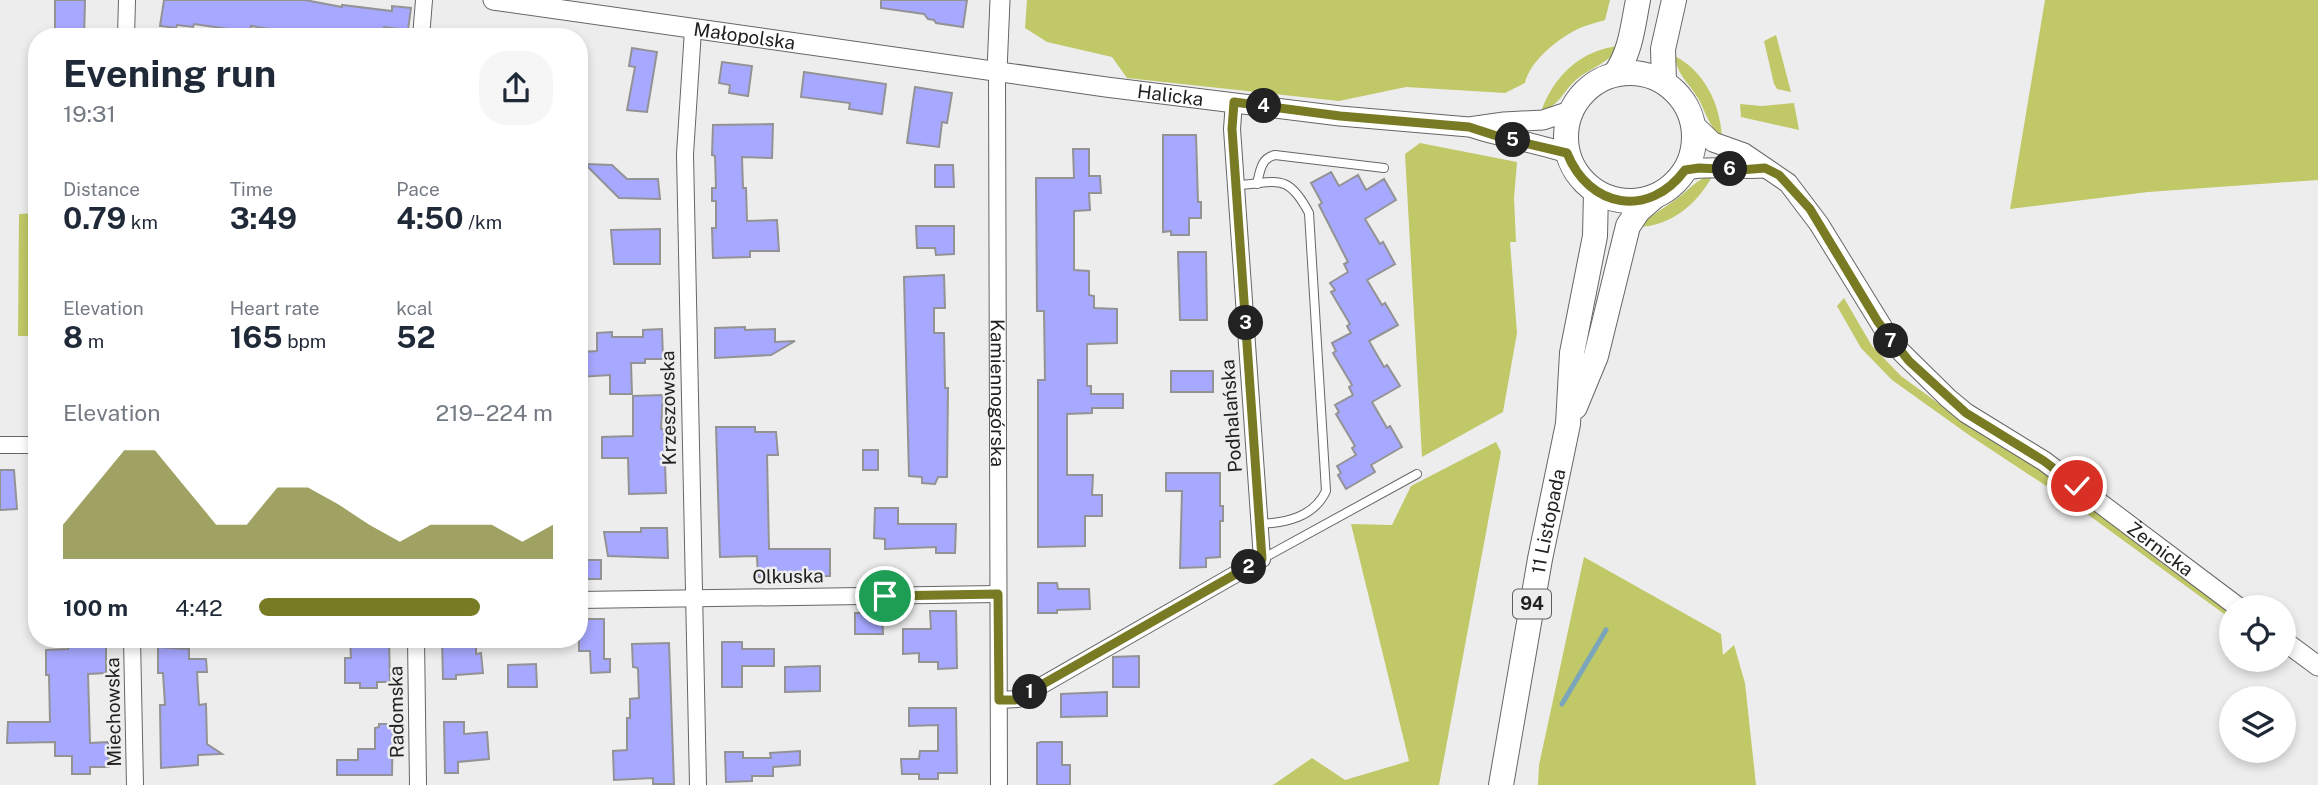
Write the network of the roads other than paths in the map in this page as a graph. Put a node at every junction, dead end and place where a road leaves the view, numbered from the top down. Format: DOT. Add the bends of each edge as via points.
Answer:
graph roads {
  1 [pos="127,0"];
  2 [pos="424,0"];
  3 [pos="493,0"];
  4 [pos="1000,0"];
  5 [pos="1638,0"];
  6 [pos="1674,0"];
  7 [pos="126,28"];
  8 [pos="422,28"];
  9 [pos="693,30"];
  10 [pos="997,71"];
  11 [pos="1615,74"];
  12 [pos="1664,82"];
  13 [pos="1234,102"];
  14 [pos="1570,111"];
  15 [pos="1693,123"];
  16 [pos="1469,127"];
  17 [pos="1567,153"];
  18 [pos="1384,168"];
  19 [pos="1765,168"];
  20 [pos="1685,170"];
  21 [pos="1257,184"];
  22 [pos="1237,185"];
  23 [pos="1596,192"];
  24 [pos="1655,196"];
  25 [pos="1568,424"];
  26 [pos="0,445"];
  27 [pos="28,445"];
  28 [pos="1416,474"];
  29 [pos="1259,524"];
  30 [pos="1262,559"];
  31 [pos="998,594"];
  32 [pos="2222,595"];
  33 [pos="694,599"];
  34 [pos="588,600"];
  35 [pos="132,648"];
  36 [pos="416,648"];
  37 [pos="2296,650"];
  38 [pos="2318,666"];
  39 [pos="999,700"];
  40 [pos="135,785"];
  41 [pos="418,785"];
  42 [pos="698,785"];
  43 [pos="999,785"];
  44 [pos="1502,785"];
  1 -- 7 [label="street"];
  2 -- 8 [label="street"];
  3 -- 9 [label="street, Małopolska"];
  4 -- 10 [label="street, Kamiennogórska"];
  5 -- 11 [label="main road" via="1630,44"];
  6 -- 12 [label="main road" via="1663,49"];
  9 -- 10 [label="street, Małopolska"];
  9 -- 33 [label="street, Krzeszowska" via="685,154"];
  10 -- 13 [label="street, Halicka"];
  10 -- 31 [label="street, Kamiennogórska"];
  11 -- 12 [label="main road" via="1641,73"];
  11 -- 14 [label="main road" via="1588,87"];
  12 -- 15 [label="main road" via="1682,100"];
  13 -- 16 [label="street, Halicka"];
  13 -- 22 [label="street, Podhalańska"];
  14 -- 16 [label="street, Halicka" via="1543,120"];
  14 -- 17 [label="main road"];
  15 -- 19 [label="street" via="1713,142 1744,153"];
  15 -- 20 [label="main road" via="1694,142"];
  16 -- 17 [label="street, Halicka"];
  17 -- 23 [label="main road" via="1583,182"];
  18 -- 21 [label="lane" via="1275,155 1263,162"];
  19 -- 20 [label="street"];
  19 -- 32 [label="street, Żernicka" via="1796,192 1893,344 1931,383 1966,413 2044,461"];
  20 -- 24 [label="main road, 94"];
  21 -- 22 [label="lane"];
  21 -- 29 [label="lane" via="1273,181 1289,186 1310,213 1326,478 1326,491 1314,508 1286,523"];
  22 -- 29 [label="street, Podhalańska"];
  23 -- 24 [label="main road" via="1619,201"];
  23 -- 25 [label="main road, 11 Listopada / 94" via="1595,236 1572,354"];
  24 -- 25 [label="main road, 11 Listopada / 94" via="1628,226 1595,356"];
  25 -- 44 [label="main road, 11 Listopada / 94"];
  26 -- 27 [label="street"];
  28 -- 30 [label="lane"];
  29 -- 30 [label="street, Podhalańska"];
  30 -- 39 [label="street" via="1018,699"];
  31 -- 33 [label="street, Olkuska"];
  31 -- 39 [label="street, Kamiennogórska"];
  33 -- 34 [label="street, Olkuska"];
  33 -- 42 [label="street, Krzeszowska"];
  35 -- 40 [label="street, Miechowska"];
  36 -- 41 [label="street, Radomska"];
  37 -- 38 [label="street"];
  39 -- 43 [label="street, Kamiennogórska"];
}
